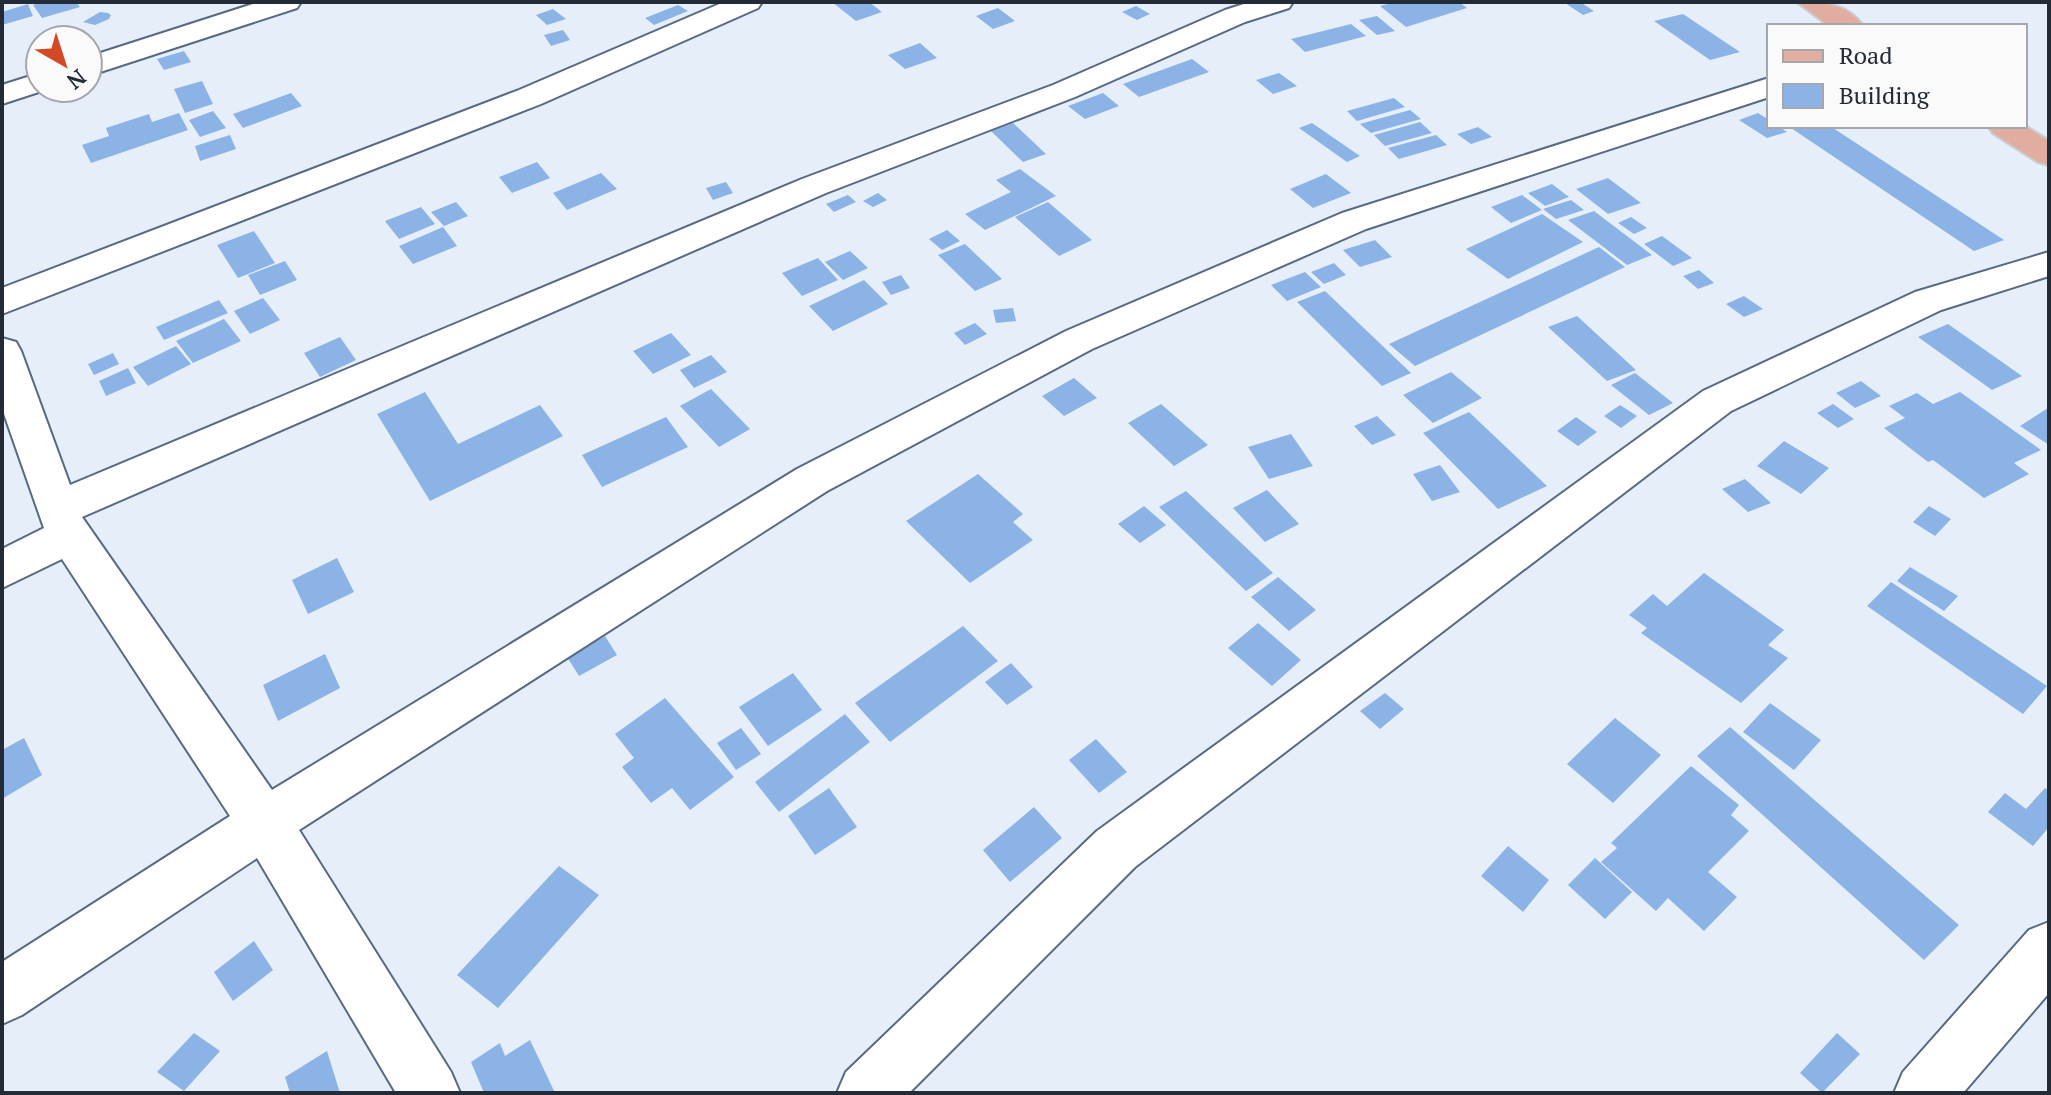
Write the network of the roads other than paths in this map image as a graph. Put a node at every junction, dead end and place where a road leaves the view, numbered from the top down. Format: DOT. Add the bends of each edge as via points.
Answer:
graph roads {
  1 [pos="287,2"];
  2 [pos="748,2"];
  3 [pos="1279,2"];
  4 [pos="1811,2"];
  5 [pos="1846,24"];
  6 [pos="104,62"];
  7 [pos="24,87"];
  8 [pos="1767,88"];
  9 [pos="2,95"];
  10 [pos="2007,128"];
  11 [pos="2049,155"];
  12 [pos="2049,264"];
  13 [pos="2,302"];
  14 [pos="2,351"];
  15 [pos="63,522"];
  16 [pos="2,570"];
  17 [pos="265,823"];
  18 [pos="2049,950"];
  19 [pos="2,995"];
  20 [pos="430,1093"];
  21 [pos="867,1093"];
  22 [pos="1924,1093"];
  1 -- 6 [label="street"];
  2 -- 13 [label="street" via="530,97"];
  3 -- 15 [label="street" via="814,186"];
  4 -- 5 [label="main road"];
  7 -- 9 [label="street"];
  8 -- 17 [label="street" via="1354,221 1079,340 812,480"];
  10 -- 11 [label="main road"];
  12 -- 21 [label="street" via="1928,301 1717,401 1116,849"];
  14 -- 15 [label="street"];
  15 -- 16 [label="street"];
  15 -- 17 [label="street"];
  17 -- 19 [label="street"];
  17 -- 20 [label="street"];
  18 -- 22 [label="street"];
}
